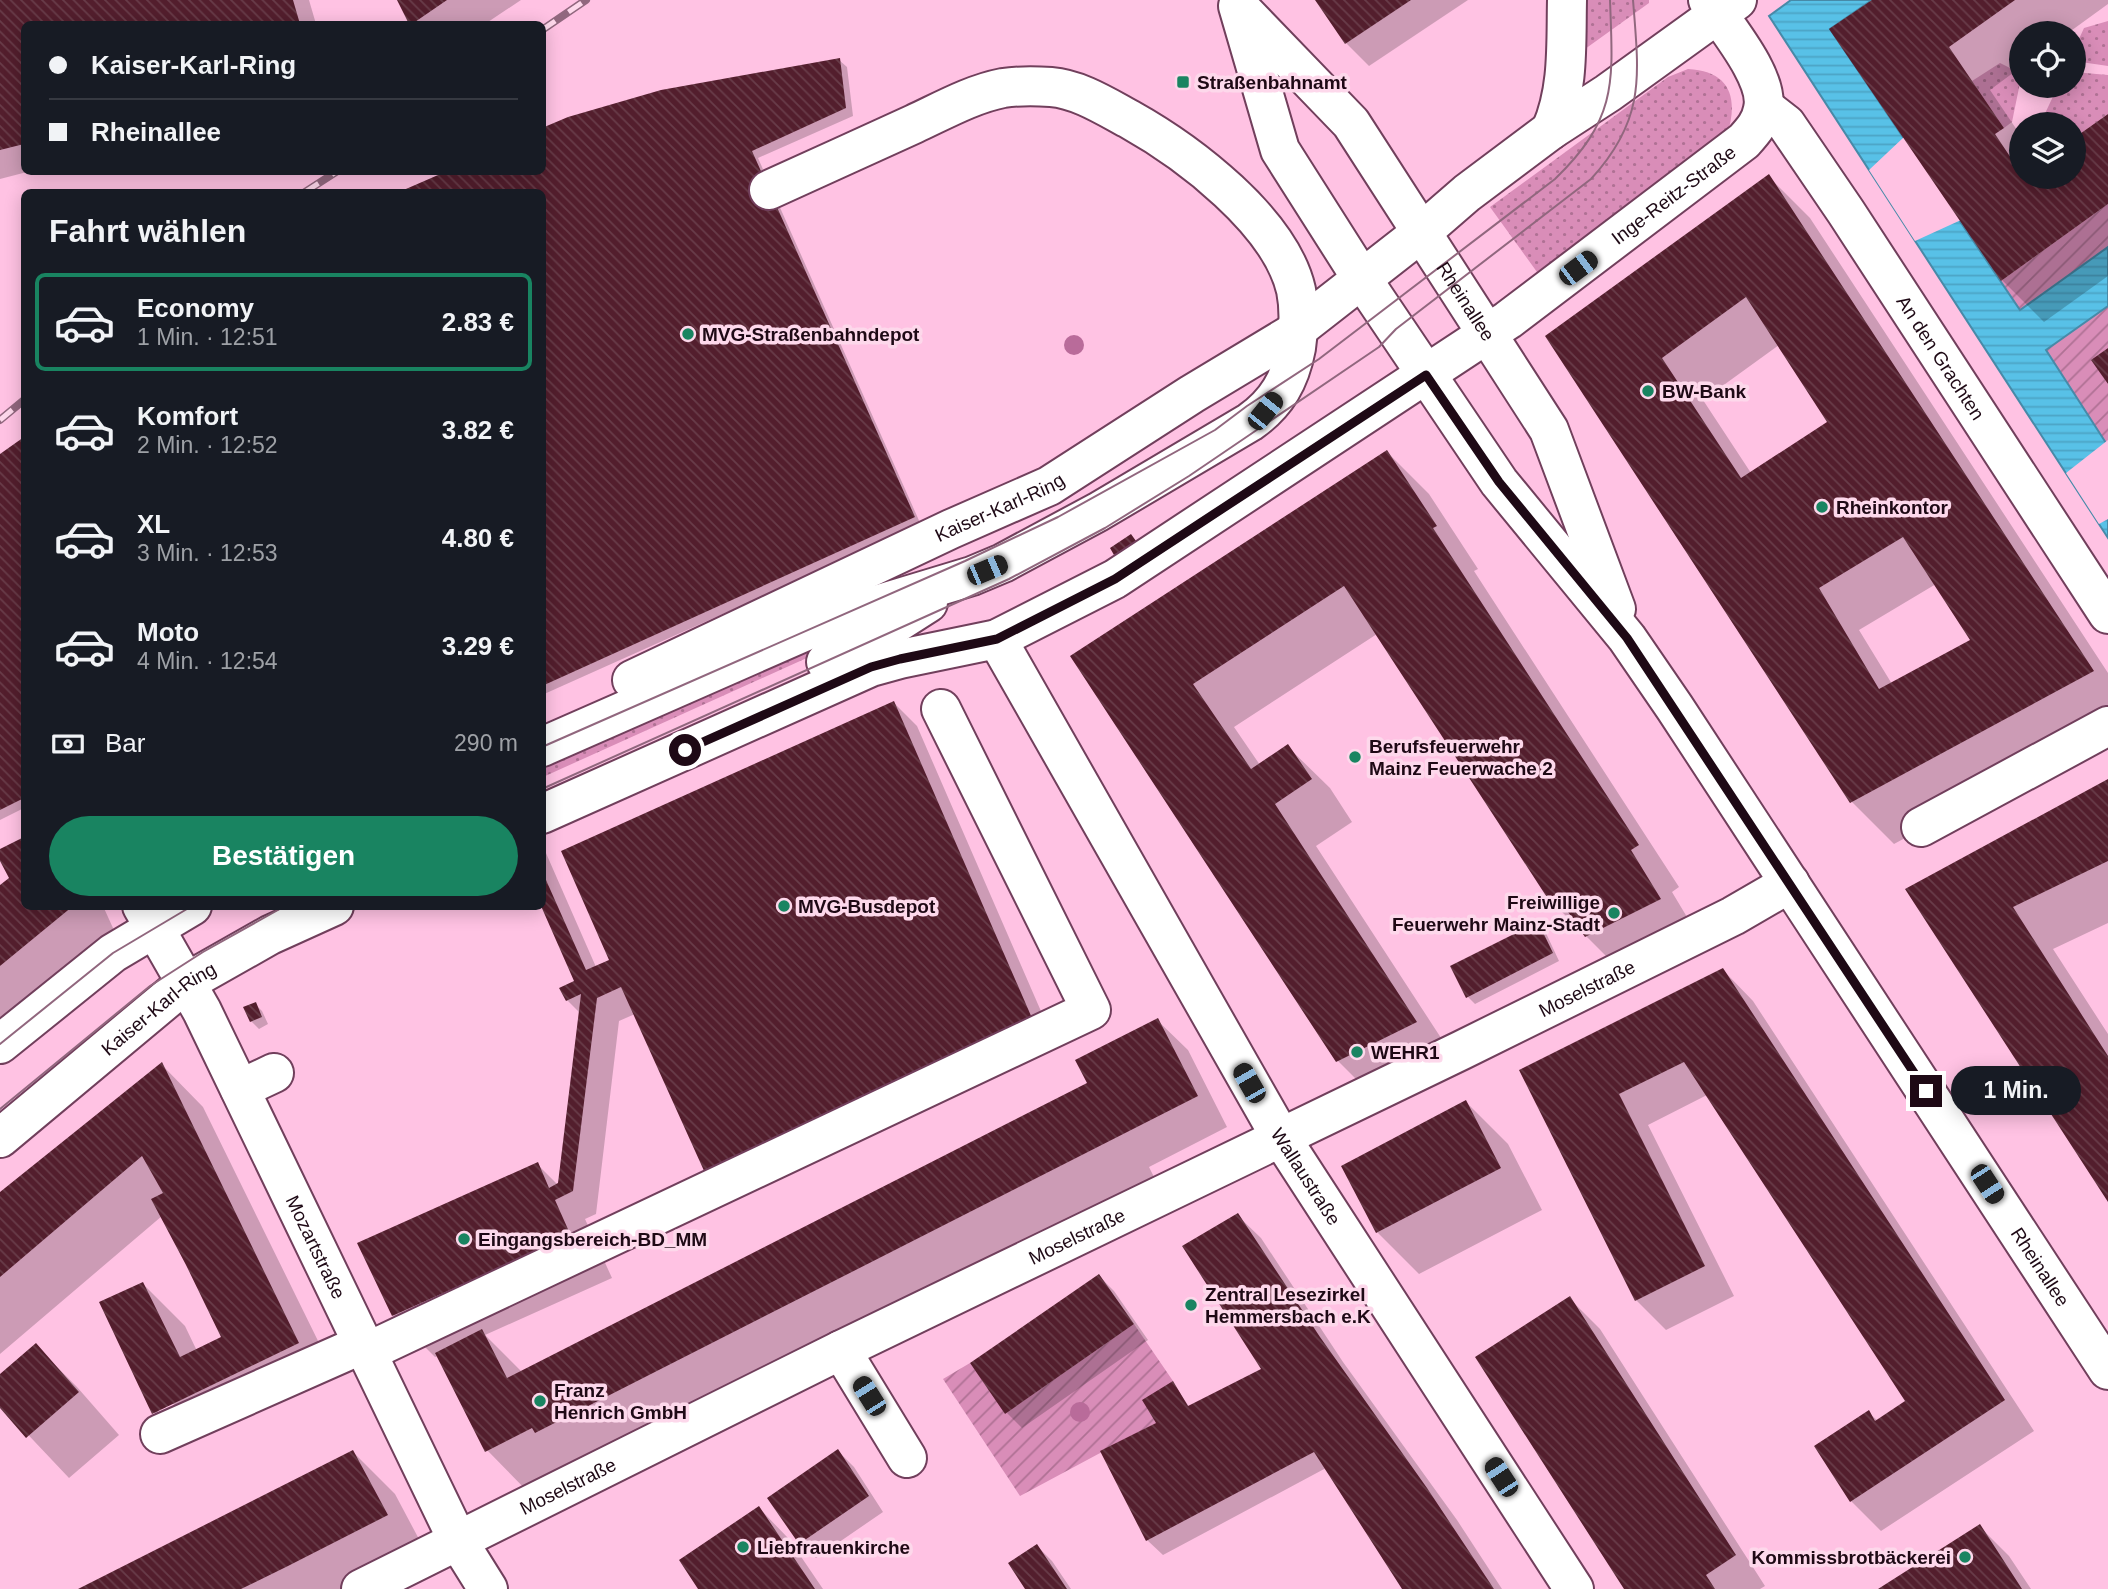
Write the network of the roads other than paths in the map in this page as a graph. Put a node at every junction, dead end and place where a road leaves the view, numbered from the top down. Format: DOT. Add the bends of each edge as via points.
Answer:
graph roads {
  1 [pos="1567,0"];
  2 [pos="1236,3"];
  3 [pos="1721,5"];
  4 [pos="1764,107"];
  5 [pos="1551,130"];
  6 [pos="769,190"];
  7 [pos="1422,232"];
  8 [pos="1362,279"];
  9 [pos="1300,327"];
  10 [pos="1486,334"];
  11 [pos="1426,375"];
  12 [pos="972,576"];
  13 [pos="2108,614"];
  14 [pos="1627,638"];
  15 [pos="997,639"];
  16 [pos="941,709"];
  17 [pos="546,720"];
  18 [pos="2108,726"];
  19 [pos="546,745"];
  20 [pos="546,787"];
  21 [pos="546,812"];
  22 [pos="1921,827"];
  23 [pos="1790,883"];
  24 [pos="279,910"];
  25 [pos="325,910"];
  26 [pos="145,912"];
  27 [pos="182,975"];
  28 [pos="0,1019"];
  29 [pos="0,1044"];
  30 [pos="274,1073"];
  31 [pos="240,1089"];
  32 [pos="0,1110"];
  33 [pos="1280,1136"];
  34 [pos="0,1138"];
  35 [pos="365,1348"];
  36 [pos="841,1350"];
  37 [pos="2108,1370"];
  38 [pos="160,1434"];
  39 [pos="908,1458"];
  40 [pos="458,1541"];
  41 [pos="362,1589"];
  42 [pos="488,1589"];
  43 [pos="1574,1589"];
  1 -- 5 [label="street" via="1563,91"];
  2 -- 7 [label="street, Rheinallee" via="1351,123"];
  2 -- 8 [label="street, Rheinallee" via="1280,150"];
  3 -- 4 [label="street" via="1759,75"];
  3 -- 5 [label="street" via="1608,93"];
  4 -- 10 [label="street, Inge-Reitz-Straße" via="1756,128 1744,141"];
  4 -- 13 [label="street, An den Grachten" via="1786,124 1846,212"];
  5 -- 7 [label="street"];
  6 -- 9 [label="street" via="964,101 1004,88 1053,87 1091,99 1146,130 1228,191 1262,225 1282,256 1296,288"];
  7 -- 8 [label="street, Kaiser-Karl-Ring"];
  7 -- 10 [label="street, Rheinallee"];
  8 -- 9 [label="street, Kaiser-Karl-Ring"];
  8 -- 11 [label="street, Rheinallee"];
  9 -- 12 [label="street" via="1287,380 1265,411 1098,512"];
  9 -- 17 [label="street, Kaiser-Karl-Ring" via="1049,486"];
  10 -- 11 [label="street"];
  10 -- 14 [label="street, Rheinallee" via="1549,430"];
  11 -- 14 [label="street, Rheinallee" via="1499,482"];
  11 -- 15 [label="street" via="1115,579"];
  12 -- 19 [label="street" via="840,616"];
  12 -- 20 [label="street" via="856,649"];
  14 -- 23 [label="street, Rheinallee"];
  15 -- 21 [label="street" via="871,667"];
  15 -- 33 [label="street, Wallaustraße"];
  16 -- 35 [label="street" via="1091,1010"];
  18 -- 22 [label="street"];
  23 -- 33 [label="street, Moselstraße" via="1428,1067"];
  23 -- 37 [label="street, Rheinallee"];
  24 -- 27 [label="street, Kaiser-Karl-Ring"];
  25 -- 27 [label="street, Kaiser-Karl-Ring"];
  26 -- 27 [label="street, Mozartstraße"];
  26 -- 28 [label="street"];
  26 -- 29 [label="street" via="113,953"];
  27 -- 31 [label="street, Mozartstraße"];
  27 -- 32 [label="street, Kaiser-Karl-Ring" via="150,986"];
  27 -- 34 [label="street, Kaiser-Karl-Ring"];
  30 -- 31 [label="street"];
  31 -- 35 [label="street, Mozartstraße"];
  33 -- 36 [label="street, Moselstraße"];
  33 -- 43 [label="street, Wallaustraße"];
  35 -- 38 [label="street"];
  35 -- 40 [label="street, Mozartstraße"];
  36 -- 39 [label="street"];
  36 -- 40 [label="street, Moselstraße"];
  40 -- 41 [label="street, Moselstraße"];
  40 -- 42 [label="street, Mozartstraße"];
}
